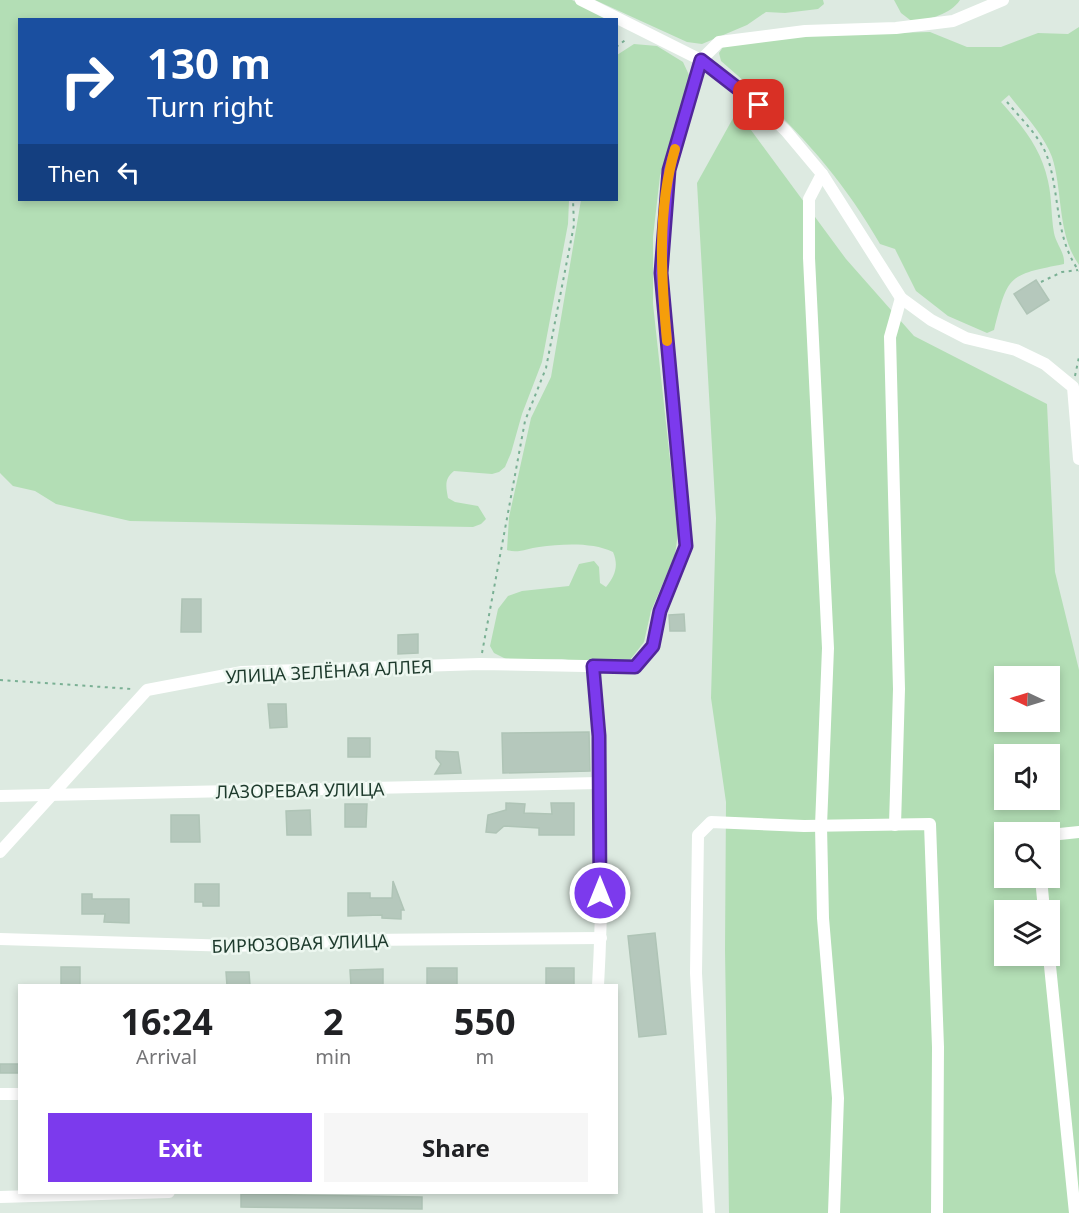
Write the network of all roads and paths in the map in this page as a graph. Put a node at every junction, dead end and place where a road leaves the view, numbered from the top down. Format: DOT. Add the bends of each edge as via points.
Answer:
graph roads {
  1 [pos="581,0"];
  2 [pos="1003,0"];
  3 [pos="617,18"];
  4 [pos="618,18"];
  5 [pos="639,29"];
  6 [pos="618,45"];
  7 [pos="701,60"];
  8 [pos="1007,102"];
  9 [pos="822,174"];
  10 [pos="573,201"];
  11 [pos="1078,271"];
  12 [pos="1041,282"];
  13 [pos="901,298"];
  14 [pos="1079,357"];
  15 [pos="1073,387"];
  16 [pos="1079,459"];
  17 [pos="480,664"];
  18 [pos="593,666"];
  19 [pos="0,680"];
  20 [pos="147,690"];
  21 [pos="599,783"];
  22 [pos="0,796"];
  23 [pos="49,796"];
  24 [pos="895,825"];
  25 [pos="821,826"];
  26 [pos="1079,832"];
  27 [pos="1060,834"];
  28 [pos="0,852"];
  29 [pos="601,938"];
  30 [pos="0,939"];
  31 [pos="1049,966"];
  32 [pos="598,984"];
  33 [pos="0,1094"];
  34 [pos="18,1094"];
  35 [pos="101,1194"];
  36 [pos="0,1197"];
  37 [pos="709,1213"];
  38 [pos="834,1213"];
  39 [pos="937,1213"];
  40 [pos="1075,1213"];
  1 -- 3 [label="street"];
  2 -- 7 [label="street" via="953,21 896,28 805,31 719,42"];
  4 -- 5 [label="street"];
  5 -- 6 [label="path"];
  5 -- 7 [label="street"];
  7 -- 9 [label="street" via="746,93 786,131"];
  7 -- 18 [label="street, УЛИЦА ЗЕЛЁНАЯ АЛЛЕЯ" via="669,170 661,273 686,546 660,611 653,646 635,667"];
  8 -- 11 [label="path" via="1048,158 1062,233"];
  9 -- 13 [label="street"];
  9 -- 25 [label="street" via="809,199 828,648"];
  10 -- 17 [label="path" via="574,225 546,368 525,421"];
  11 -- 12 [label="path" via="1062,272"];
  13 -- 15 [label="street" via="966,338 1016,350 1045,364"];
  13 -- 24 [label="street" via="890,337 899,689"];
  14 -- 15 [label="path"];
  15 -- 16 [label="street"];
  17 -- 18 [label="street, УЛИЦА ЗЕЛЁНАЯ АЛЛЕЯ"];
  17 -- 20 [label="street, УЛИЦА ЗЕЛЁНАЯ АЛЛЕЯ" via="242,672"];
  18 -- 21 [label="street"];
  19 -- 20 [label="path"];
  20 -- 23 [label="street"];
  21 -- 23 [label="street, ЛАЗОРЕВАЯ УЛИЦА"];
  21 -- 29 [label="street"];
  22 -- 23 [label="street, ЛАЗОРЕВАЯ УЛИЦА"];
  23 -- 28 [label="street"];
  24 -- 25 [label="street"];
  24 -- 39 [label="street" via="930,824 938,1047"];
  25 -- 37 [label="street" via="711,822 698,835 696,973"];
  25 -- 38 [label="street" via="823,918 838,1098"];
  26 -- 27 [label="street"];
  29 -- 30 [label="street, БИРЮЗОВАЯ УЛИЦА" via="359,940 234,946"];
  29 -- 32 [label="street"];
  31 -- 40 [label="street"];
  33 -- 34 [label="street"];
  35 -- 36 [label="street"];
}
